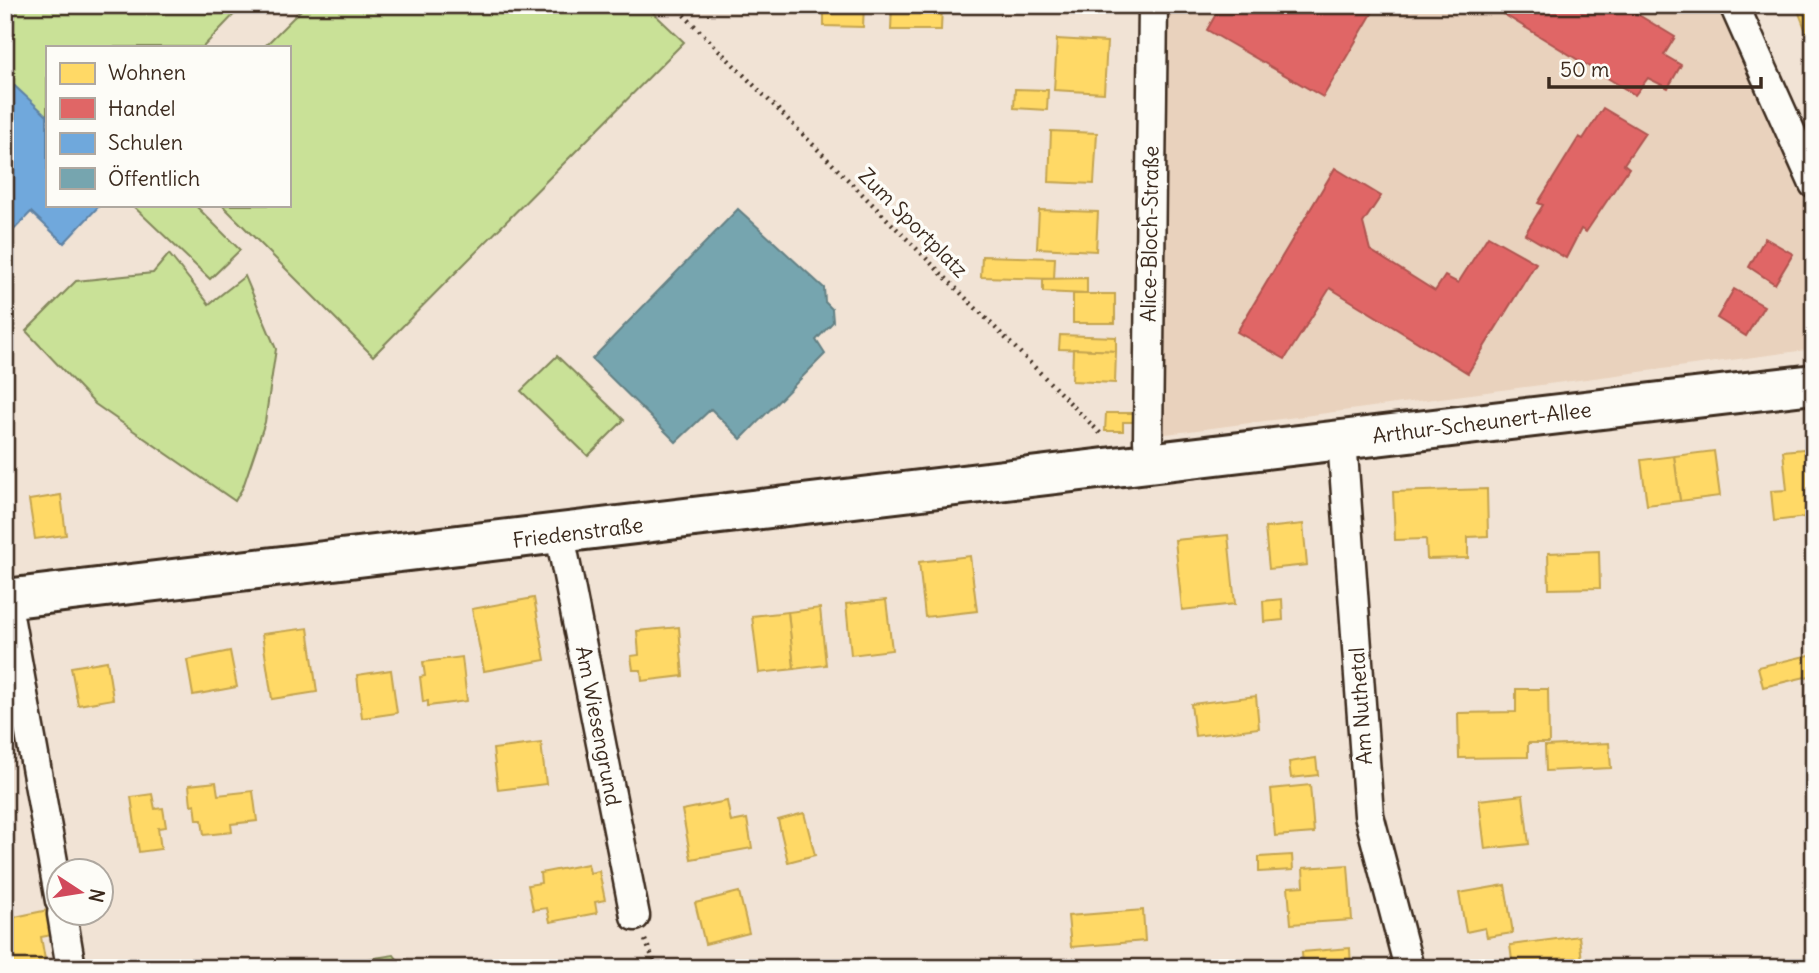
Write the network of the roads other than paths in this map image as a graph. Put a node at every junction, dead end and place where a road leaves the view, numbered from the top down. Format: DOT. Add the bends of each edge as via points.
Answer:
graph roads {
  1 [pos="1153,5"];
  2 [pos="1734,5"];
  3 [pos="1814,184"];
  4 [pos="1814,384"];
  5 [pos="1342,439"];
  6 [pos="1138,464"];
  7 [pos="560,535"];
  8 [pos="6,599"];
  9 [pos="52,858"];
  10 [pos="635,916"];
  11 [pos="64,928"];
  12 [pos="71,968"];
  13 [pos="1409,968"];
  1 -- 6 [label="street, Alice-Bloch-Straße" via="1148,441"];
  2 -- 3 [label="street"];
  4 -- 5 [label="main road, Arthur-Scheunert-Allee"];
  5 -- 6 [label="main road, Arthur-Scheunert-Allee"];
  5 -- 13 [label="street, Am Nuthetal" via="1369,815"];
  6 -- 7 [label="main road, Friedenstraße"];
  7 -- 8 [label="main road, Friedenstraße"];
  7 -- 10 [label="street, Am Wiesengrund"];
  8 -- 9 [label="street"];
  11 -- 12 [label="street"];
}
